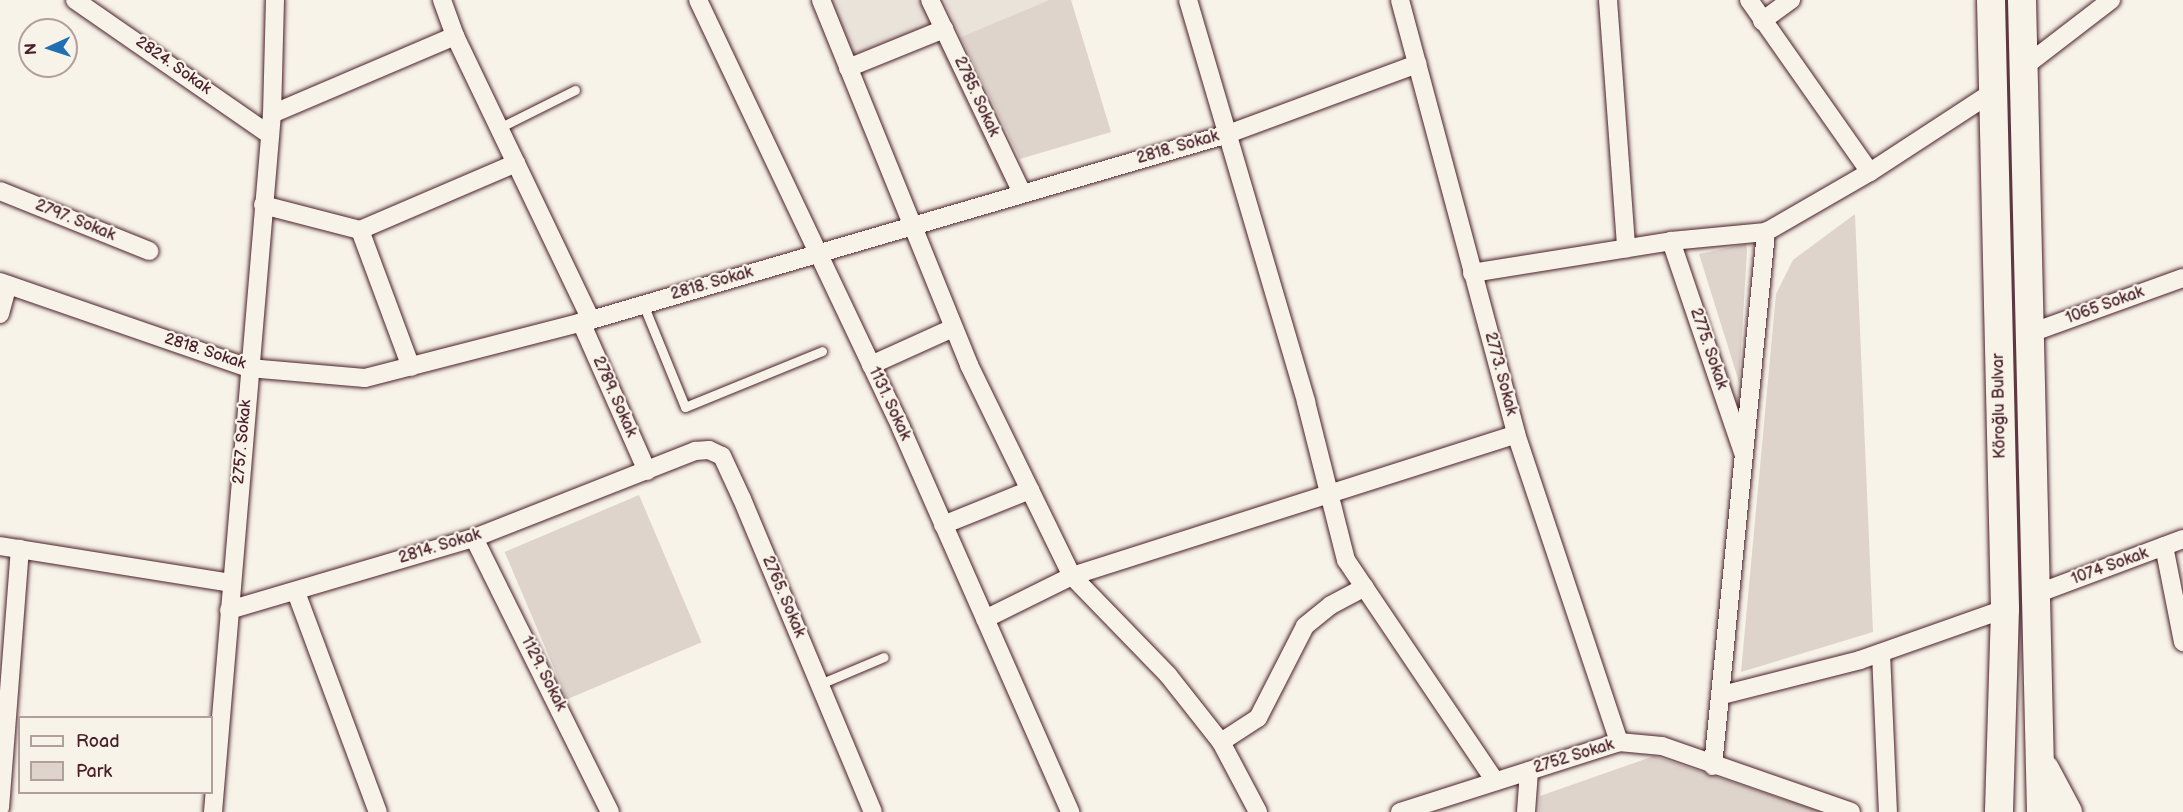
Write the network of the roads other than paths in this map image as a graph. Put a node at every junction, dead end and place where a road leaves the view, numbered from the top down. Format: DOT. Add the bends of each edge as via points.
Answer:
graph roads {
  1 [pos="75,0"];
  2 [pos="275,0"];
  3 [pos="442,0"];
  4 [pos="698,0"];
  5 [pos="821,0"];
  6 [pos="930,0"];
  7 [pos="1188,0"];
  8 [pos="1400,0"];
  9 [pos="1608,0"];
  10 [pos="1749,0"];
  11 [pos="1791,0"];
  12 [pos="1991,0"];
  13 [pos="2022,0"];
  14 [pos="2111,0"];
  15 [pos="1762,21"];
  16 [pos="944,29"];
  17 [pos="455,36"];
  18 [pos="1417,64"];
  19 [pos="2024,67"];
  20 [pos="848,68"];
  21 [pos="575,90"];
  22 [pos="1991,93"];
  23 [pos="272,114"];
  24 [pos="499,128"];
  25 [pos="1228,134"];
  26 [pos="270,135"];
  27 [pos="516,163"];
  28 [pos="1870,172"];
  29 [pos="0,191"];
  30 [pos="1022,193"];
  31 [pos="263,206"];
  32 [pos="912,225"];
  33 [pos="360,230"];
  34 [pos="1766,232"];
  35 [pos="1671,241"];
  36 [pos="1626,248"];
  37 [pos="149,251"];
  38 [pos="817,254"];
  39 [pos="1473,273"];
  40 [pos="2183,278"];
  41 [pos="4,284"];
  42 [pos="643,304"];
  43 [pos="0,314"];
  44 [pos="586,321"];
  45 [pos="954,328"];
  46 [pos="2028,334"];
  47 [pos="822,351"];
  48 [pos="871,365"];
  49 [pos="411,367"];
  50 [pos="249,368"];
  51 [pos="1516,434"];
  52 [pos="1745,458"];
  53 [pos="647,471"];
  54 [pos="1030,490"];
  55 [pos="1330,493"];
  56 [pos="943,525"];
  57 [pos="474,538"];
  58 [pos="2183,539"];
  59 [pos="0,546"];
  60 [pos="2164,546"];
  61 [pos="20,549"];
  62 [pos="1072,576"];
  63 [pos="231,583"];
  64 [pos="1365,587"];
  65 [pos="296,591"];
  66 [pos="2036,594"];
  67 [pos="2005,609"];
  68 [pos="229,610"];
  69 [pos="985,619"];
  70 [pos="2183,642"];
  71 [pos="1881,653"];
  72 [pos="884,657"];
  73 [pos="820,684"];
  74 [pos="1722,695"];
  75 [pos="8,740"];
  76 [pos="1221,742"];
  77 [pos="1619,742"];
  78 [pos="214,755"];
  79 [pos="2041,760"];
  80 [pos="1713,766"];
  81 [pos="1529,771"];
  82 [pos="1495,781"];
  83 [pos="0,808"];
  84 [pos="213,812"];
  85 [pos="378,812"];
  86 [pos="610,812"];
  87 [pos="873,812"];
  88 [pos="1070,812"];
  89 [pos="1258,812"];
  90 [pos="1400,812"];
  91 [pos="1526,812"];
  92 [pos="1851,812"];
  93 [pos="1888,812"];
  94 [pos="1999,812"];
  95 [pos="2041,812"];
  96 [pos="2068,812"];
  1 -- 26 [label="street, 2824. Sokak"];
  2 -- 23 [label="street, 2757. Sokak"];
  3 -- 17 [label="street, 2789. Sokak"];
  4 -- 38 [label="street, 1131. Sokak"];
  5 -- 20 [label="street"];
  6 -- 16 [label="street, 2785. Sokak"];
  7 -- 25 [label="street"];
  8 -- 18 [label="street, 2773. Sokak"];
  9 -- 36 [label="street"];
  10 -- 15 [label="street"];
  11 -- 15 [label="street"];
  12 -- 22 [label="main road, Köroğlu Bulvar"];
  13 -- 19 [label="main road, Köroğlu Bulvar"];
  14 -- 19 [label="street"];
  15 -- 28 [label="street"];
  16 -- 20 [label="street"];
  16 -- 30 [label="street, 2785. Sokak"];
  17 -- 23 [label="street"];
  17 -- 24 [label="street, 2789. Sokak"];
  18 -- 25 [label="street, 2818. Sokak"];
  18 -- 39 [label="street, 2773. Sokak"];
  19 -- 46 [label="main road, Köroğlu Bulvar"];
  20 -- 32 [label="street"];
  21 -- 24 [label="lane"];
  22 -- 28 [label="street"];
  22 -- 67 [label="main road, Köroğlu Bulvar"];
  23 -- 26 [label="street, 2757. Sokak"];
  24 -- 27 [label="street, 2789. Sokak"];
  25 -- 30 [label="street, 2818. Sokak"];
  25 -- 55 [label="street"];
  26 -- 31 [label="street, 2757. Sokak"];
  27 -- 33 [label="street"];
  27 -- 44 [label="street, 2789. Sokak"];
  28 -- 34 [label="street"];
  29 -- 37 [label="street, 2797. Sokak"];
  30 -- 32 [label="street, 2818. Sokak"];
  31 -- 33 [label="street"];
  31 -- 50 [label="street, 2757. Sokak"];
  32 -- 38 [label="street, 2818. Sokak"];
  32 -- 45 [label="street"];
  33 -- 49 [label="street"];
  34 -- 35 [label="street"];
  34 -- 52 [label="street"];
  35 -- 36 [label="street"];
  35 -- 52 [label="street, 2775. Sokak"];
  36 -- 39 [label="street"];
  38 -- 42 [label="street, 2818. Sokak"];
  38 -- 48 [label="street, 1131. Sokak"];
  39 -- 51 [label="street, 2773. Sokak"];
  40 -- 46 [label="street, 1065 Sokak"];
  41 -- 43 [label="street"];
  41 -- 50 [label="street, 2818. Sokak"];
  42 -- 44 [label="street, 2818. Sokak"];
  42 -- 47 [label="lane" via="685,408"];
  44 -- 49 [label="street, 2818. Sokak"];
  44 -- 53 [label="street, 2789. Sokak"];
  45 -- 48 [label="street"];
  45 -- 54 [label="street"];
  46 -- 66 [label="main road, Köroğlu Bulvar"];
  48 -- 56 [label="street, 1131. Sokak"];
  49 -- 50 [label="street, 2818. Sokak" via="365,378"];
  50 -- 63 [label="street, 2757. Sokak"];
  51 -- 55 [label="street"];
  51 -- 77 [label="street, 2773. Sokak"];
  52 -- 74 [label="street"];
  53 -- 57 [label="street, 2814. Sokak"];
  53 -- 73 [label="street, 2765. Sokak" via="694,451 708,450 722,456"];
  54 -- 56 [label="street"];
  54 -- 62 [label="street"];
  55 -- 62 [label="street"];
  55 -- 64 [label="street" via="1346,560"];
  56 -- 69 [label="street, 1131. Sokak"];
  57 -- 65 [label="street, 2814. Sokak"];
  57 -- 86 [label="street, 1129. Sokak"];
  58 -- 60 [label="street, 1074 Sokak"];
  59 -- 61 [label="street"];
  60 -- 66 [label="street, 1074 Sokak"];
  60 -- 70 [label="street"];
  61 -- 63 [label="street"];
  61 -- 75 [label="street"];
  62 -- 69 [label="street"];
  62 -- 76 [label="street" via="1168,675"];
  63 -- 68 [label="street, 2757. Sokak"];
  64 -- 76 [label="street" via="1331,605 1305,626 1258,718"];
  64 -- 82 [label="street"];
  65 -- 68 [label="street, 2814. Sokak"];
  65 -- 85 [label="street"];
  66 -- 79 [label="main road, Köroğlu Bulvar"];
  67 -- 71 [label="street"];
  67 -- 94 [label="main road, Köroğlu Bulvar"];
  68 -- 78 [label="street, 2757. Sokak"];
  69 -- 88 [label="street, 1131. Sokak"];
  71 -- 74 [label="street"];
  71 -- 93 [label="street"];
  72 -- 73 [label="lane"];
  73 -- 87 [label="street, 2765. Sokak"];
  74 -- 80 [label="street"];
  75 -- 83 [label="street"];
  76 -- 89 [label="street"];
  77 -- 80 [label="street, 2752 Sokak" via="1662,746"];
  77 -- 81 [label="street, 2752 Sokak"];
  78 -- 84 [label="street, 2757. Sokak"];
  79 -- 95 [label="main road, Köroğlu Bulvar"];
  79 -- 96 [label="main road"];
  80 -- 92 [label="street, 2752 Sokak"];
  81 -- 82 [label="street, 2752 Sokak"];
  81 -- 91 [label="street"];
  82 -- 90 [label="street, 2752 Sokak"];
}
